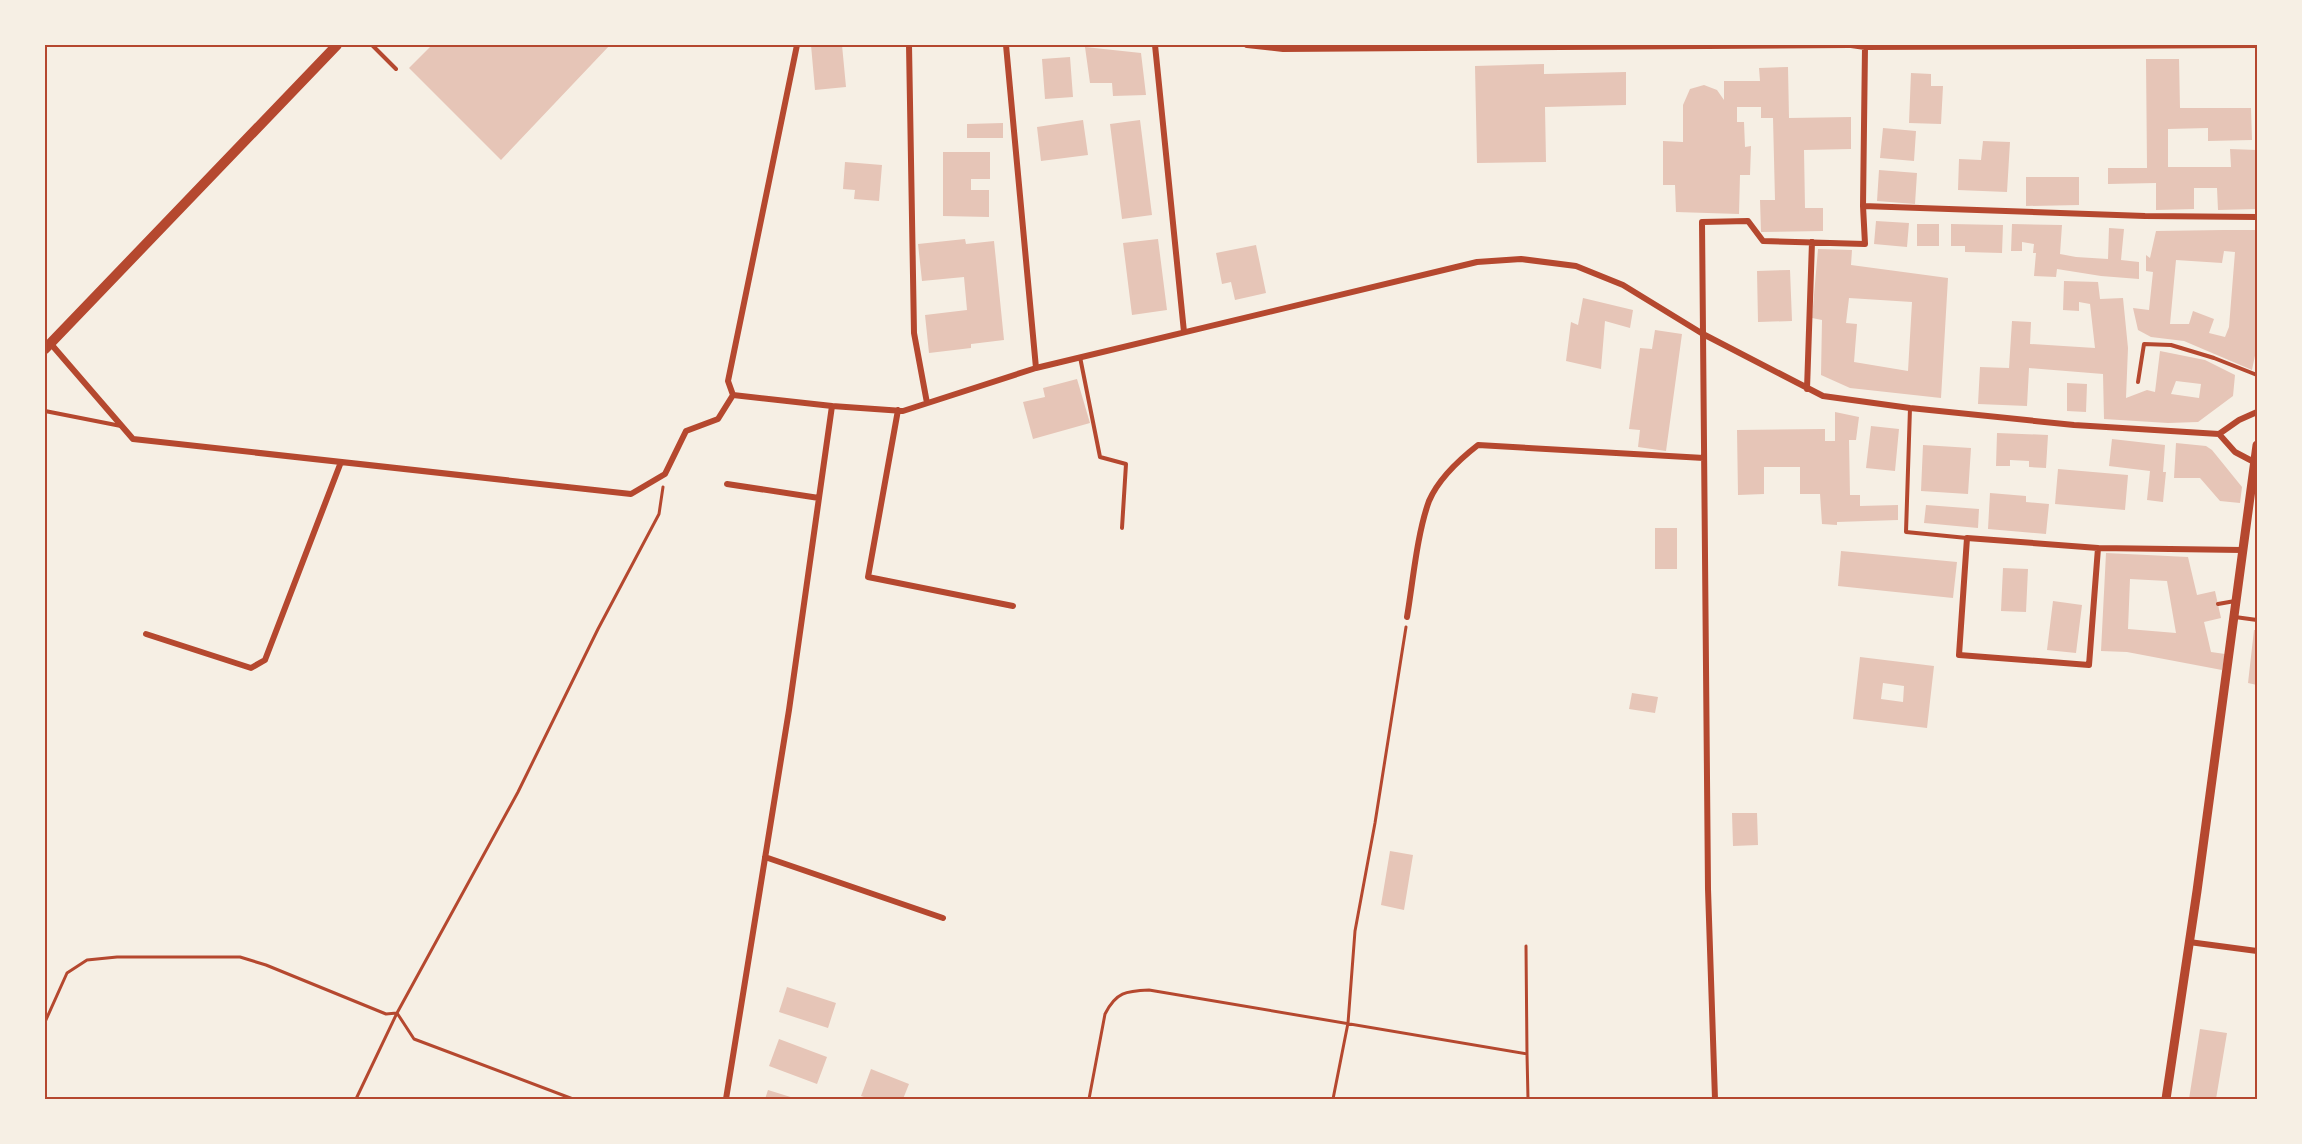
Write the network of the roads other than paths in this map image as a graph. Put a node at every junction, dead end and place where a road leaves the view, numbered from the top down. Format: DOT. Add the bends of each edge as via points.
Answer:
graph roads {
  1 [pos="337,45"];
  2 [pos="372,45"];
  3 [pos="797,45"];
  4 [pos="909,45"];
  5 [pos="1006,45"];
  6 [pos="1155,45"];
  7 [pos="1247,45"];
  8 [pos="1850,45"];
  9 [pos="2145,45"];
  10 [pos="2257,45"];
  11 [pos="1468,46"];
  12 [pos="1865,47"];
  13 [pos="396,69"];
  14 [pos="1863,206"];
  15 [pos="2257,217"];
  16 [pos="1812,242"];
  17 [pos="1184,332"];
  18 [pos="1702,334"];
  19 [pos="48,346"];
  20 [pos="1080,357"];
  21 [pos="1036,368"];
  22 [pos="2257,375"];
  23 [pos="2138,382"];
  24 [pos="1807,389"];
  25 [pos="733,395"];
  26 [pos="927,403"];
  27 [pos="832,406"];
  28 [pos="1910,408"];
  29 [pos="898,410"];
  30 [pos="45,411"];
  31 [pos="2257,412"];
  32 [pos="121,426"];
  33 [pos="2219,434"];
  34 [pos="2257,445"];
  35 [pos="1704,458"];
  36 [pos="341,462"];
  37 [pos="2254,462"];
  38 [pos="727,484"];
  39 [pos="2253,497"];
  40 [pos="819,498"];
  41 [pos="1122,528"];
  42 [pos="1966,538"];
  43 [pos="2098,548"];
  44 [pos="2242,550"];
  45 [pos="2236,601"];
  46 [pos="2218,604"];
  47 [pos="1013,606"];
  48 [pos="1407,617"];
  49 [pos="2234,617"];
  50 [pos="2257,620"];
  51 [pos="146,633"];
  52 [pos="765,857"];
  53 [pos="944,918"];
  54 [pos="2190,942"];
  55 [pos="2257,951"];
  56 [pos="726,1099"];
  57 [pos="1715,1099"];
  58 [pos="2166,1099"];
  1 -- 19 [label="main road"];
  2 -- 13 [label="lane"];
  3 -- 25 [label="street" via="728,381"];
  4 -- 26 [label="street" via="914,333"];
  5 -- 21 [label="street"];
  6 -- 17 [label="street"];
  7 -- 11 [label="street" via="1283,49"];
  8 -- 11 [label="street"];
  8 -- 12 [label="street"];
  9 -- 10 [label="street"];
  9 -- 12 [label="street"];
  12 -- 14 [label="street"];
  14 -- 15 [label="street"];
  14 -- 16 [label="street" via="1865,244"];
  16 -- 18 [label="street" via="1763,241 1748,221 1702,222"];
  16 -- 24 [label="street"];
  17 -- 18 [label="street" via="1477,262 1521,259 1576,266 1623,285"];
  17 -- 20 [label="street"];
  18 -- 24 [label="street"];
  18 -- 35 [label="street"];
  19 -- 32 [label="street"];
  20 -- 21 [label="street"];
  20 -- 41 [label="lane" via="1100,457 1126,464"];
  21 -- 26 [label="street"];
  22 -- 23 [label="lane" via="2171,345 2144,344"];
  24 -- 28 [label="street" via="1823,396"];
  25 -- 27 [label="street"];
  25 -- 36 [label="street" via="717,419 686,431 665,474 631,494"];
  26 -- 29 [label="street"];
  27 -- 29 [label="street"];
  27 -- 40 [label="street"];
  28 -- 33 [label="street" via="2074,425"];
  28 -- 42 [label="lane" via="1906,532"];
  29 -- 47 [label="street" via="868,577"];
  30 -- 32 [label="lane"];
  31 -- 33 [label="street"];
  32 -- 36 [label="street" via="133,439"];
  33 -- 37 [label="street" via="2235,452"];
  34 -- 37 [label="street"];
  35 -- 48 [label="street" via="1478,445 1458,461 1430,499"];
  35 -- 57 [label="street" via="1707,889"];
  36 -- 51 [label="street" via="265,660 251,668"];
  37 -- 39 [label="street"];
  38 -- 40 [label="street"];
  39 -- 44 [label="street"];
  40 -- 52 [label="street"];
  42 -- 43 [label="street"];
  42 -- 43 [label="street" via="1959,656 2089,665"];
  43 -- 44 [label="street"];
  44 -- 45 [label="street"];
  45 -- 46 [label="lane"];
  45 -- 49 [label="street"];
  49 -- 50 [label="lane"];
  49 -- 54 [label="street"];
  52 -- 53 [label="street"];
  52 -- 56 [label="street"];
  54 -- 55 [label="street"];
  54 -- 58 [label="street"];
}
